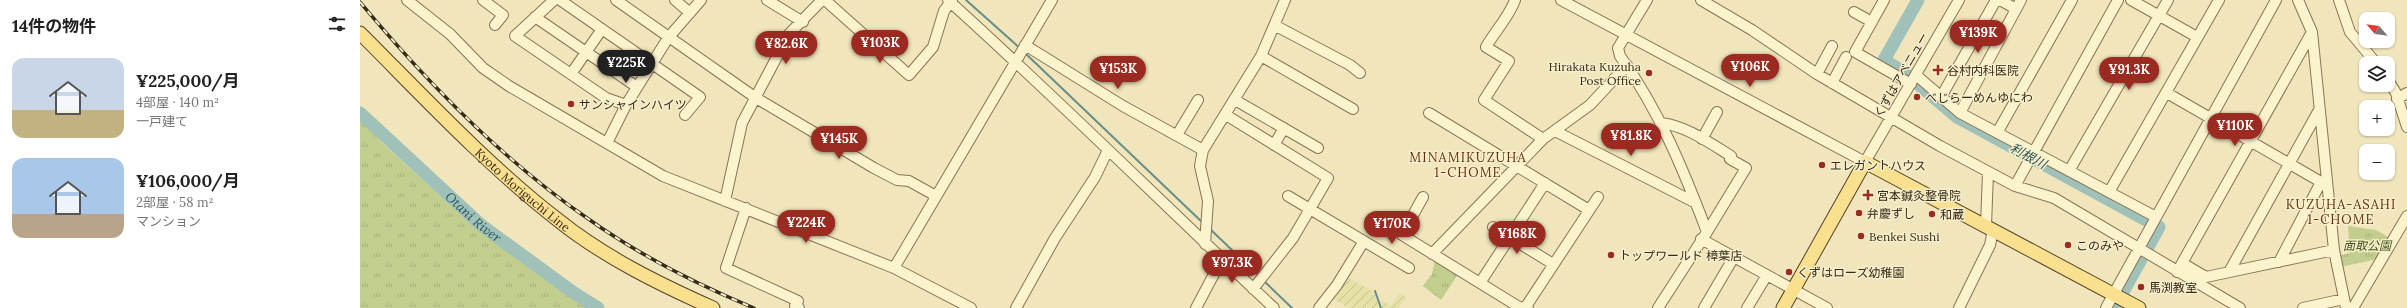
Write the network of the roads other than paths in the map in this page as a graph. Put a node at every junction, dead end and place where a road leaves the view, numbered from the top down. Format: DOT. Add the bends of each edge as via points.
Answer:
graph roads {
  1 [pos="407,0"];
  2 [pos="483,0"];
  3 [pos="554,0"];
  4 [pos="560,0"];
  5 [pos="616,0"];
  6 [pos="675,0"];
  7 [pos="701,0"];
  8 [pos="767,0"];
  9 [pos="823,0"];
  10 [pos="1052,0"];
  11 [pos="1285,0"];
  12 [pos="1516,0"];
  13 [pos="1561,0"];
  14 [pos="1647,0"];
  15 [pos="1884,0"];
  16 [pos="1959,0"];
  17 [pos="1996,0"];
  18 [pos="2000,0"];
  19 [pos="2072,0"];
  20 [pos="2118,0"];
  21 [pos="2131,0"];
  22 [pos="2168,0"];
  23 [pos="2219,0"];
  24 [pos="2298,0"];
  25 [pos="2339,0"];
  26 [pos="950,1"];
  27 [pos="1708,1"];
  28 [pos="2273,1"];
  29 [pos="2018,4"];
  30 [pos="1854,12"];
  31 [pos="690,14"];
  32 [pos="2159,16"];
  33 [pos="535,17"];
  34 [pos="803,22"];
  35 [pos="1872,22"];
  36 [pos="495,25"];
  37 [pos="1276,26"];
  38 [pos="602,29"];
  39 [pos="2312,32"];
  40 [pos="360,33"];
  41 [pos="1625,34"];
  42 [pos="2198,37"];
  43 [pos="668,38"];
  44 [pos="1025,45"];
  45 [pos="1832,46"];
  46 [pos="586,52"];
  47 [pos="1261,56"];
  48 [pos="2370,56"];
  49 [pos="1846,57"];
  50 [pos="1015,61"];
  51 [pos="652,64"];
  52 [pos="1627,66"];
  53 [pos="1360,73"];
  54 [pos="571,74"];
  55 [pos="1817,74"];
  56 [pos="1914,79"];
  57 [pos="1832,82"];
  58 [pos="637,87"];
  59 [pos="2394,92"];
  60 [pos="2167,93"];
  61 [pos="2407,93"];
  62 [pos="1941,97"];
  63 [pos="756,98"];
  64 [pos="2397,99"];
  65 [pos="1198,100"];
  66 [pos="1235,100"];
  67 [pos="626,105"];
  68 [pos="1353,109"];
  69 [pos="686,110"];
  70 [pos="2319,110"];
  71 [pos="1717,112"];
  72 [pos="1429,113"];
  73 [pos="1960,113"];
  74 [pos="1226,115"];
  75 [pos="1892,116"];
  76 [pos="2210,119"];
  77 [pos="1660,123"];
  78 [pos="2407,127"];
  79 [pos="1284,128"];
  80 [pos="1555,131"];
  81 [pos="1997,133"];
  82 [pos="1177,136"];
  83 [pos="1543,139"];
  84 [pos="1702,139"];
  85 [pos="2250,141"];
  86 [pos="606,143"];
  87 [pos="1274,145"];
  88 [pos="1318,148"];
  89 [pos="1108,150"];
  90 [pos="1203,150"];
  91 [pos="2034,152"];
  92 [pos="1865,162"];
  93 [pos="2289,163"];
  94 [pos="1517,165"];
  95 [pos="2070,171"];
  96 [pos="1988,172"];
  97 [pos="2324,182"];
  98 [pos="1545,183"];
  99 [pos="2015,186"];
  100 [pos="2109,192"];
  101 [pos="936,196"];
  102 [pos="1288,196"];
  103 [pos="1423,197"];
  104 [pos="1598,198"];
  105 [pos="725,200"];
  106 [pos="1696,203"];
  107 [pos="746,208"];
  108 [pos="1309,209"];
  109 [pos="1589,210"];
  110 [pos="2407,216"];
  111 [pos="2156,217"];
  112 [pos="1493,227"];
  113 [pos="1990,228"];
  114 [pos="1704,236"];
  115 [pos="1510,238"];
  116 [pos="1364,241"];
  117 [pos="1206,244"];
  118 [pos="2138,248"];
  119 [pos="2334,250"];
  120 [pos="1432,254"];
  121 [pos="1734,257"];
  122 [pos="1222,260"];
  123 [pos="2279,262"];
  124 [pos="1553,264"];
  125 [pos="894,268"];
  126 [pos="1409,268"];
  127 [pos="2179,268"];
  128 [pos="2229,272"];
  129 [pos="1767,275"];
  130 [pos="1480,283"];
  131 [pos="1253,289"];
  132 [pos="1793,290"];
  133 [pos="2118,296"];
  134 [pos="2345,304"];
  135 [pos="713,308"];
  136 [pos="799,308"];
  137 [pos="971,308"];
  138 [pos="1016,308"];
  139 [pos="1196,308"];
  140 [pos="1274,308"];
  141 [pos="1319,308"];
  142 [pos="1526,308"];
  143 [pos="1658,308"];
  144 [pos="1704,308"];
  145 [pos="1747,308"];
  146 [pos="1783,308"];
  147 [pos="1827,308"];
  148 [pos="1959,308"];
  149 [pos="2106,308"];
  150 [pos="2139,308"];
  151 [pos="2240,308"];
  152 [pos="2303,308"];
  153 [pos="2353,308"];
  1 -- 86 [label="street" via="450,34 483,68 528,98"];
  2 -- 36 [label="street" via="503,15"];
  3 -- 33 [label="street"];
  4 -- 38 [label="street"];
  5 -- 43 [label="street"];
  6 -- 31 [label="street"];
  7 -- 31 [label="street"];
  8 -- 34 [label="street"];
  9 -- 26 [label="street" via="909,75 933,47 944,11"];
  9 -- 34 [label="street"];
  10 -- 44 [label="street"];
  11 -- 37 [label="street"];
  12 -- 83 [label="street" via="1510,14 1498,26 1486,47 1509,61 1484,100"];
  13 -- 41 [label="street"];
  14 -- 41 [label="street"];
  15 -- 35 [label="street"];
  16 -- 56 [label="street, くずはアベニュー"];
  17 -- 62 [label="street"];
  18 -- 29 [label="street"];
  19 -- 81 [label="street"];
  20 -- 91 [label="street"];
  21 -- 32 [label="street"];
  22 -- 32 [label="street"];
  23 -- 42 [label="street"];
  24 -- 39 [label="street"];
  25 -- 48 [label="street" via="2350,32"];
  26 -- 50 [label="street"];
  27 -- 55 [label="street"];
  28 -- 76 [label="street"];
  29 -- 73 [label="street"];
  30 -- 35 [label="street"];
  31 -- 43 [label="street"];
  32 -- 42 [label="street"];
  32 -- 95 [label="street"];
  33 -- 46 [label="street"];
  33 -- 54 [label="street" via="515,36"];
  34 -- 63 [label="street" via="789,34"];
  35 -- 56 [label="street" via="1855,52"];
  37 -- 47 [label="street"];
  37 -- 53 [label="street" via="1350,65"];
  38 -- 46 [label="street"];
  38 -- 51 [label="street"];
  39 -- 70 [label="street"];
  39 -- 85 [label="street"];
  40 -- 135 [label="main road, Kyoto Moriguchi Line" via="455,130 558,221 604,252"];
  41 -- 52 [label="street" via="1618,48"];
  41 -- 92 [label="street"];
  42 -- 60 [label="street"];
  43 -- 51 [label="street"];
  43 -- 63 [label="street"];
  44 -- 50 [label="street"];
  44 -- 82 [label="street"];
  45 -- 55 [label="street"];
  46 -- 54 [label="street"];
  46 -- 58 [label="street"];
  47 -- 66 [label="street"];
  47 -- 68 [label="street"];
  49 -- 57 [label="street"];
  50 -- 89 [label="street"];
  50 -- 101 [label="street"];
  51 -- 58 [label="street"];
  51 -- 69 [label="street" via="700,97"];
  52 -- 77 [label="street"];
  52 -- 80 [label="street" via="1590,105"];
  54 -- 67 [label="street" via="606,98"];
  55 -- 57 [label="street"];
  56 -- 62 [label="street"];
  56 -- 75 [label="street, くずはアベニュー"];
  57 -- 75 [label="street"];
  58 -- 67 [label="street"];
  59 -- 64 [label="street"];
  60 -- 76 [label="street"];
  60 -- 100 [label="street"];
  61 -- 64 [label="street"];
  62 -- 73 [label="street"];
  63 -- 101 [label="street" via="874,168 898,180 909,181"];
  63 -- 105 [label="street" via="742,123"];
  64 -- 78 [label="street"];
  65 -- 82 [label="street"];
  66 -- 74 [label="street"];
  66 -- 79 [label="street"];
  67 -- 86 [label="street"];
  70 -- 93 [label="street"];
  70 -- 97 [label="street"];
  71 -- 84 [label="street"];
  72 -- 94 [label="street"];
  73 -- 81 [label="street"];
  74 -- 87 [label="street"];
  74 -- 90 [label="street"];
  75 -- 92 [label="street, くずはアベニュー"];
  75 -- 96 [label="street"];
  76 -- 85 [label="street"];
  76 -- 111 [label="street"];
  77 -- 84 [label="street" via="1671,124"];
  77 -- 106 [label="street"];
  79 -- 87 [label="street"];
  79 -- 88 [label="street"];
  80 -- 83 [label="street"];
  80 -- 106 [label="street"];
  81 -- 91 [label="street"];
  82 -- 90 [label="street"];
  83 -- 94 [label="street"];
  84 -- 114 [label="street" via="1746,168"];
  85 -- 93 [label="street"];
  85 -- 127 [label="street"];
  86 -- 105 [label="street" via="663,176"];
  87 -- 108 [label="street" via="1328,178"];
  89 -- 117 [label="street"];
  89 -- 138 [label="street" via="1095,177 1055,238"];
  90 -- 117 [label="street" via="1200,166 1208,201"];
  91 -- 95 [label="street"];
  91 -- 99 [label="street"];
  92 -- 113 [label="main road"];
  92 -- 132 [label="main road"];
  93 -- 97 [label="street"];
  93 -- 128 [label="street"];
  94 -- 98 [label="street"];
  94 -- 120 [label="street"];
  95 -- 100 [label="street"];
  96 -- 99 [label="street"];
  96 -- 113 [label="street"];
  97 -- 119 [label="street"];
  97 -- 123 [label="street"];
  98 -- 109 [label="street"];
  98 -- 115 [label="street"];
  99 -- 118 [label="street" via="2054,198"];
  100 -- 111 [label="street"];
  101 -- 125 [label="street"];
  102 -- 108 [label="street"];
  103 -- 120 [label="street" via="1402,235"];
  104 -- 109 [label="street"];
  105 -- 107 [label="street"];
  106 -- 114 [label="street"];
  107 -- 125 [label="street"];
  107 -- 136 [label="street" via="726,268 798,300 795,306"];
  108 -- 116 [label="street"];
  108 -- 131 [label="street" via="1293,238"];
  109 -- 124 [label="street"];
  110 -- 153 [label="street"];
  111 -- 118 [label="street"];
  112 -- 115 [label="street"];
  113 -- 133 [label="main road"];
  113 -- 148 [label="street" via="1990,245"];
  114 -- 121 [label="street"];
  114 -- 143 [label="street"];
  115 -- 124 [label="street"];
  115 -- 130 [label="street"];
  116 -- 126 [label="street"];
  116 -- 141 [label="street" via="1337,286"];
  117 -- 122 [label="street"];
  118 -- 127 [label="street"];
  118 -- 133 [label="street"];
  119 -- 123 [label="street"];
  119 -- 134 [label="street"];
  120 -- 130 [label="street"];
  121 -- 129 [label="street"];
  121 -- 144 [label="street"];
  122 -- 131 [label="street"];
  122 -- 139 [label="street"];
  123 -- 128 [label="street"];
  124 -- 142 [label="street"];
  125 -- 137 [label="street"];
  127 -- 128 [label="street" via="2206,277"];
  127 -- 151 [label="street"];
  129 -- 132 [label="street"];
  129 -- 145 [label="street"];
  130 -- 142 [label="street" via="1519,307"];
  131 -- 140 [label="street"];
  132 -- 146 [label="main road"];
  132 -- 147 [label="street"];
  133 -- 149 [label="street"];
  133 -- 150 [label="main road"];
  134 -- 152 [label="street"];
}
